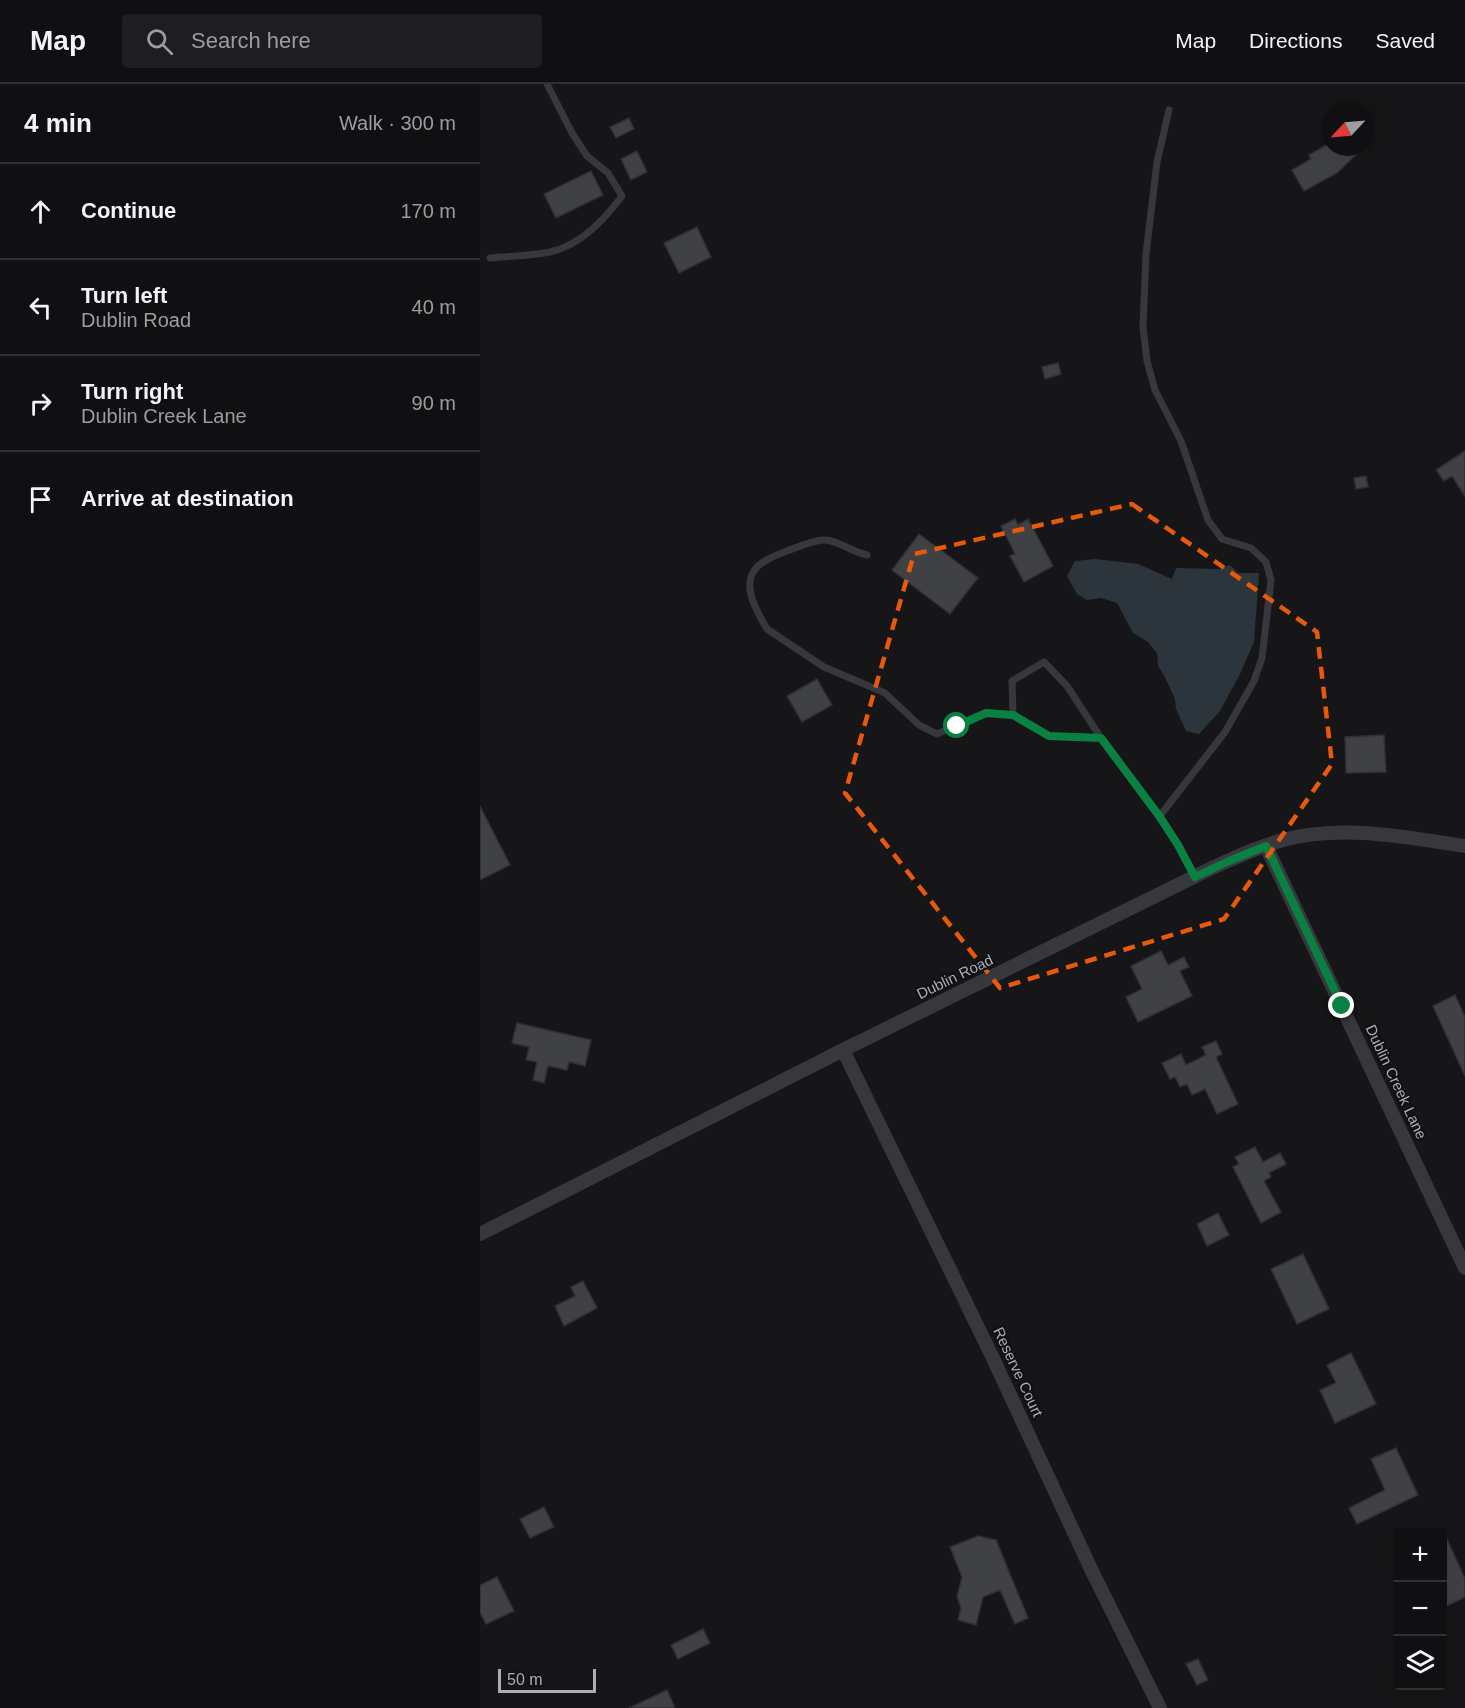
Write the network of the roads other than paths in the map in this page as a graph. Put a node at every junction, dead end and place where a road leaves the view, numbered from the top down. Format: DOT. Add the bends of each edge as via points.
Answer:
graph roads {
  1 [pos="546,84"];
  2 [pos="1169,110"];
  3 [pos="490,258"];
  4 [pos="867,555"];
  5 [pos="1013,715"];
  6 [pos="1101,738"];
  7 [pos="1160,817"];
  8 [pos="1266,846"];
  9 [pos="1465,846"];
  10 [pos="1195,877"];
  11 [pos="843,1050"];
  12 [pos="480,1234"];
  13 [pos="1465,1268"];
  14 [pos="1160,1708"];
  1 -- 3 [label="lane" via="587,156 608,173 622,196 594,228 563,248"];
  2 -- 7 [label="lane" via="1156,162 1146,254 1143,327 1147,361 1208,520 1222,539 1251,548 1266,561 1271,580 1262,658 1254,681 1225,732"];
  4 -- 5 [label="lane" via="825,540 805,544 757,567 749,587 767,629 824,667 885,693 919,725 937,734 986,713"];
  5 -- 6 [label="lane" via="1049,736"];
  5 -- 6 [label="lane" via="1011,681 1044,662 1067,686"];
  6 -- 7 [label="lane"];
  7 -- 10 [label="lane"];
  8 -- 9 [label="street, Dublin Road" via="1317,833 1352,832"];
  8 -- 10 [label="street, Dublin Road"];
  8 -- 13 [label="street, Dublin Creek Lane"];
  10 -- 11 [label="street, Dublin Road"];
  11 -- 12 [label="street, Dublin Road"];
  11 -- 14 [label="street, Reserve Court"];
}
